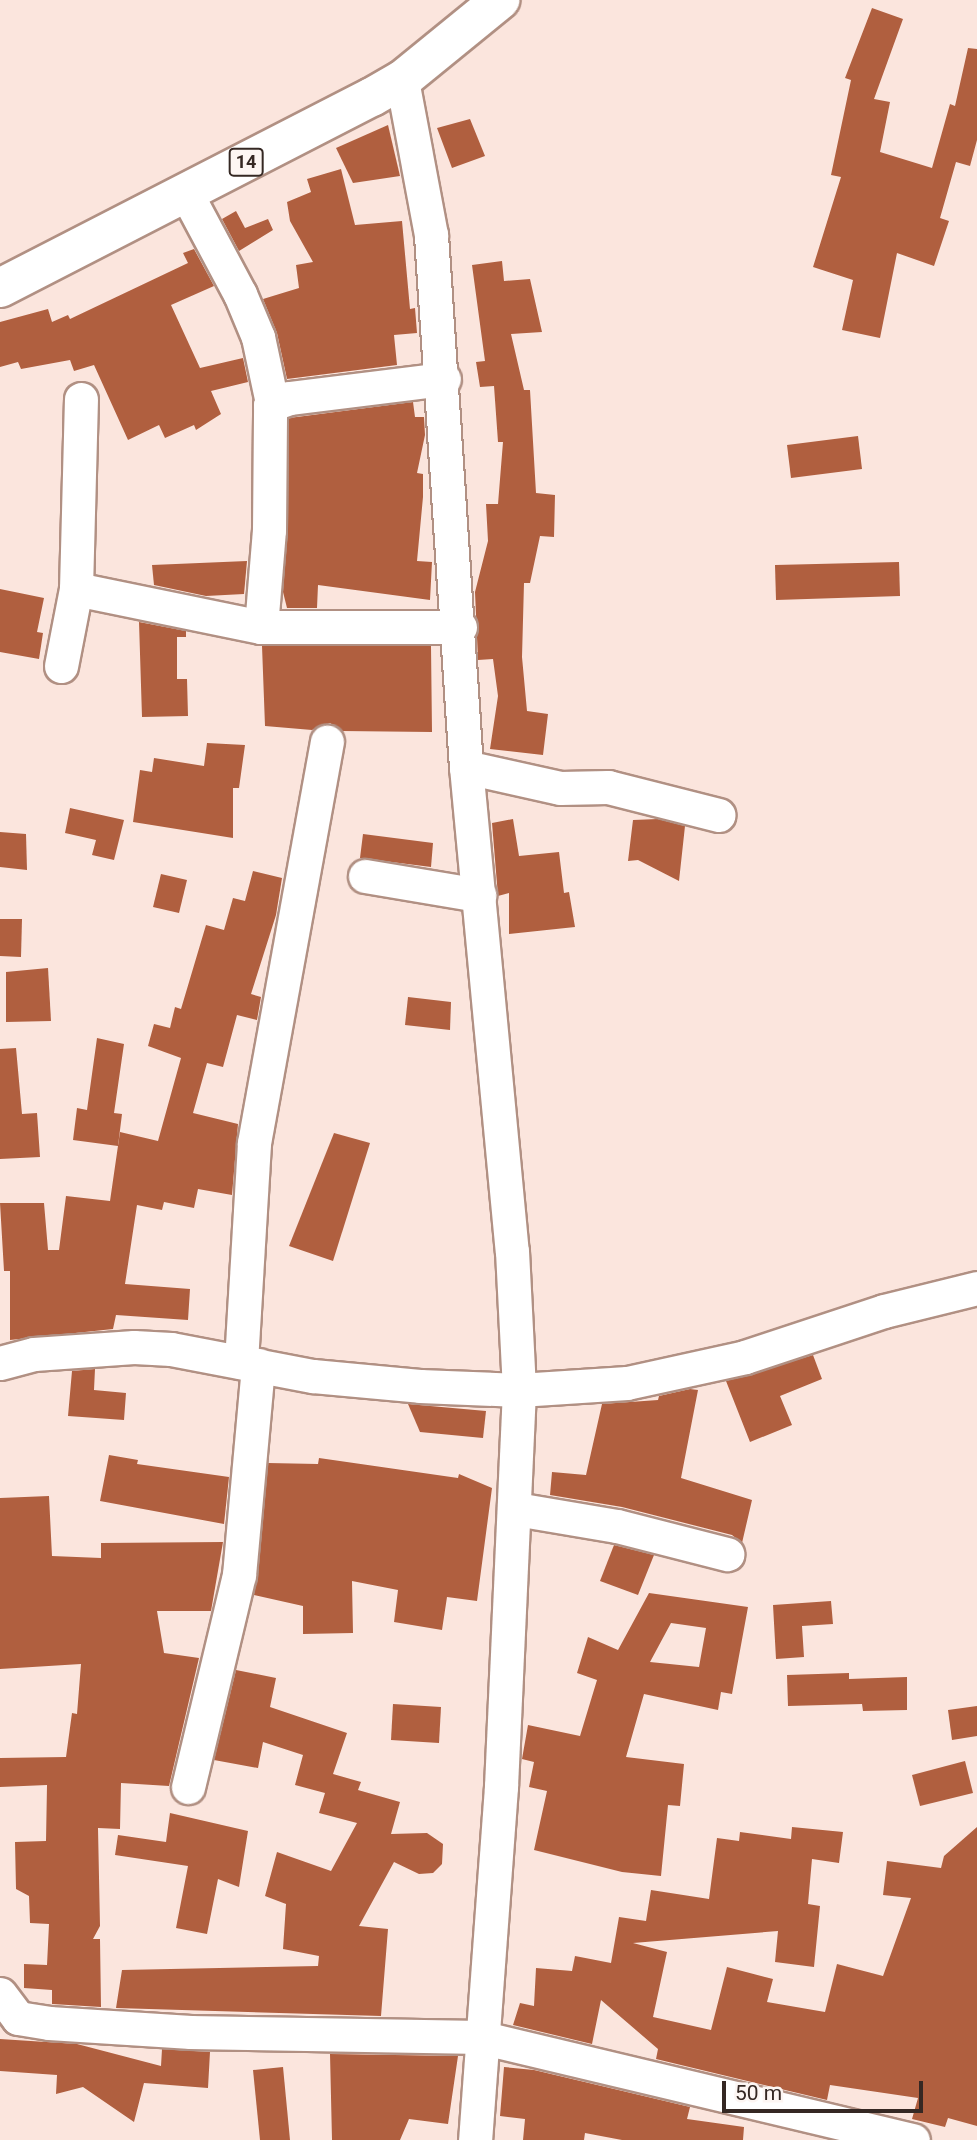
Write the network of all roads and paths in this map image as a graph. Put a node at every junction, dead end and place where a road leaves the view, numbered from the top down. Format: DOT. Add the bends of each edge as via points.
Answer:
graph roads {
  1 [pos="490,8"];
  2 [pos="402,80"];
  3 [pos="186,193"];
  4 [pos="0,288"];
  5 [pos="444,379"];
  6 [pos="81,399"];
  7 [pos="272,403"];
  8 [pos="76,589"];
  9 [pos="261,627"];
  10 [pos="460,628"];
  11 [pos="61,666"];
  12 [pos="327,742"];
  13 [pos="466,767"];
  14 [pos="719,815"];
  15 [pos="365,876"];
  16 [pos="479,895"];
  17 [pos="977,1288"];
  18 [pos="0,1363"];
  19 [pos="249,1364"];
  20 [pos="519,1390"];
  21 [pos="516,1508"];
  22 [pos="727,1554"];
  23 [pos="188,1787"];
  24 [pos="0,1994"];
  25 [pos="480,2037"];
  26 [pos="475,2140"];
  27 [pos="913,2140"];
  1 -- 2 [label="highway, 14"];
  2 -- 3 [label="highway, 14"];
  2 -- 5 [label="street" via="417,140 431,235"];
  3 -- 4 [label="highway, 14"];
  3 -- 7 [label="street" via="258,337"];
  5 -- 7 [label="street"];
  5 -- 10 [label="street"];
  6 -- 8 [label="street"];
  7 -- 9 [label="street" via="267,425 270,492"];
  8 -- 9 [label="street"];
  8 -- 11 [label="street"];
  9 -- 10 [label="street"];
  10 -- 13 [label="street"];
  12 -- 19 [label="street" via="254,1143"];
  13 -- 14 [label="street" via="560,788 595,787"];
  13 -- 16 [label="street"];
  15 -- 16 [label="street"];
  16 -- 20 [label="street" via="512,1251"];
  17 -- 20 [label="street" via="884,1311 696,1370 627,1382"];
  18 -- 19 [label="street" via="34,1354 134,1347"];
  19 -- 20 [label="street" via="420,1387"];
  19 -- 23 [label="street" via="239,1574"];
  20 -- 21 [label="street"];
  21 -- 22 [label="street" via="617,1526"];
  21 -- 25 [label="street" via="501,1787"];
  24 -- 25 [label="street" via="18,2018 49,2023 191,2032"];
  25 -- 26 [label="street"];
  25 -- 27 [label="street"];
}
